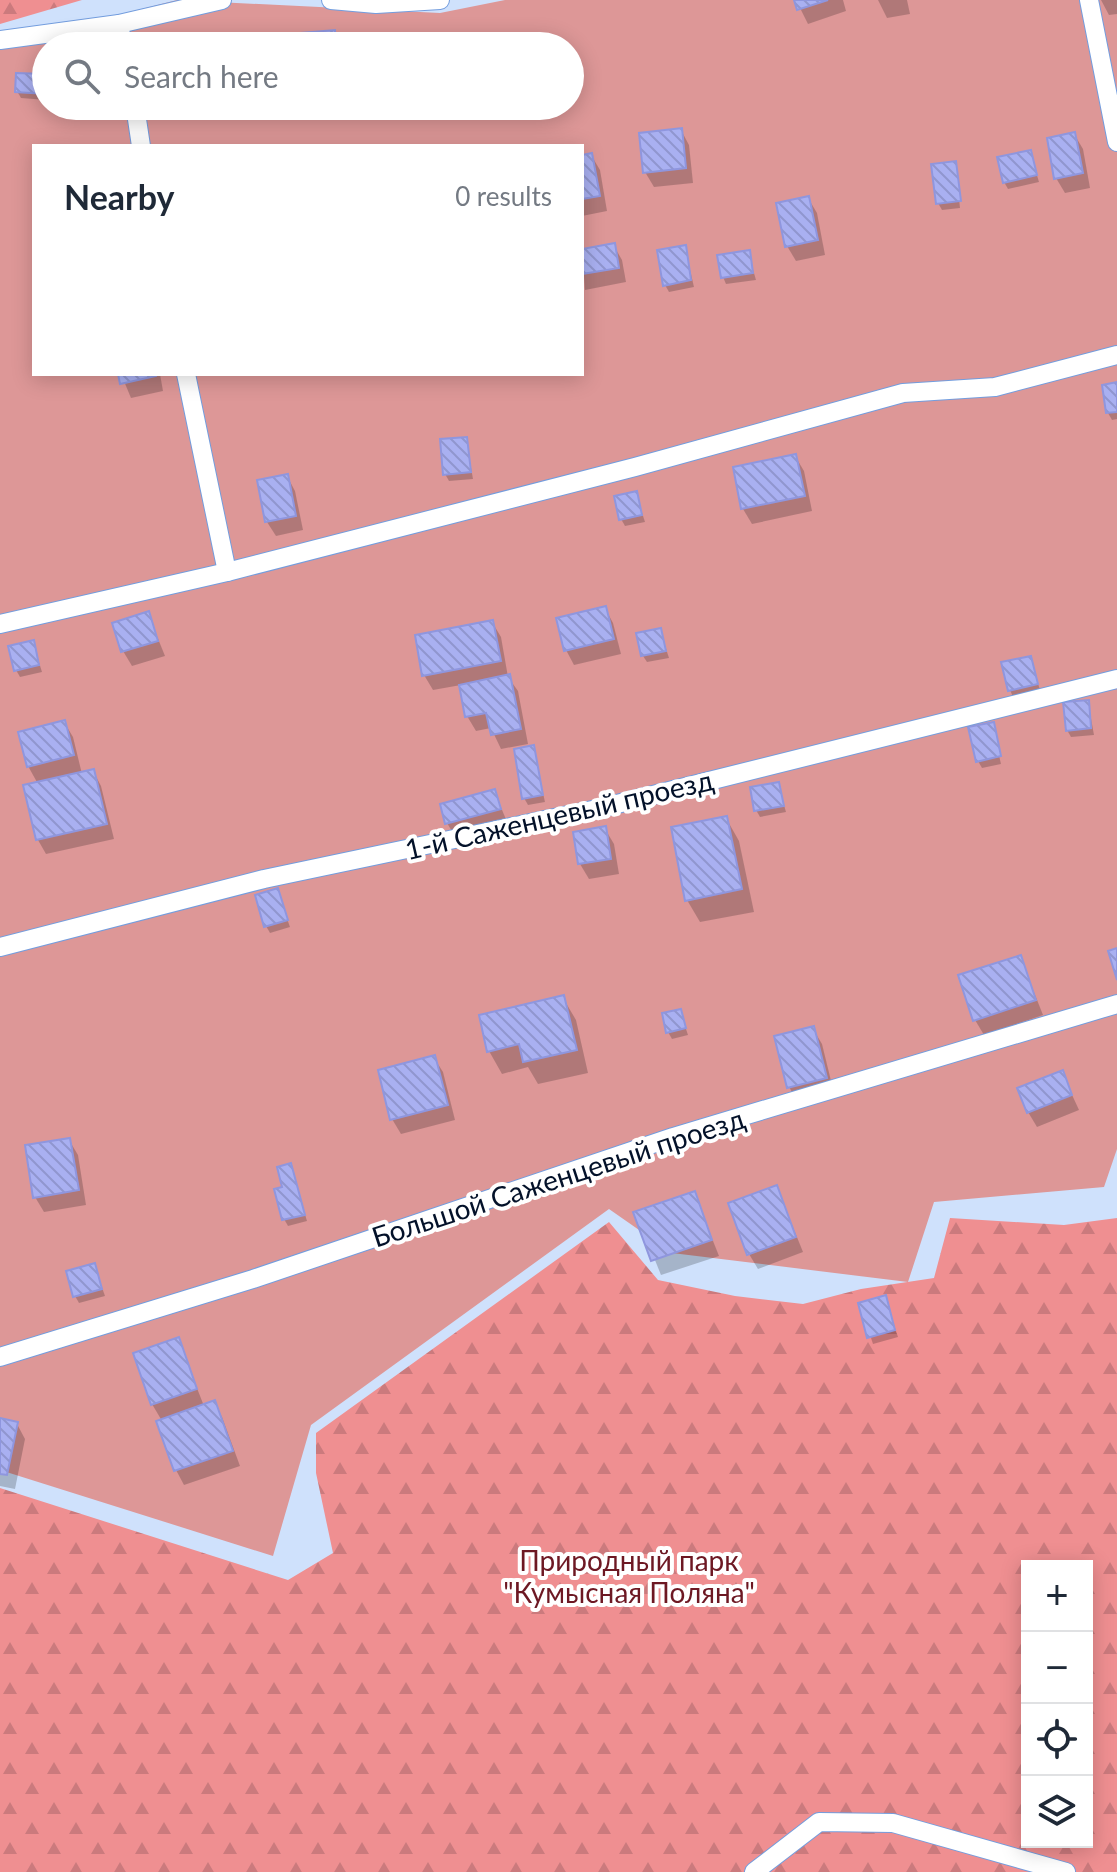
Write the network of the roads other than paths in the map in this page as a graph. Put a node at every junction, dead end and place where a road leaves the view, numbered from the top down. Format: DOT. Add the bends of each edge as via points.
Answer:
graph roads {
  1 [pos="222,0"];
  2 [pos="331,0"];
  3 [pos="440,0"];
  4 [pos="1089,0"];
  5 [pos="119,24"];
  6 [pos="60,32"];
  7 [pos="120,32"];
  8 [pos="32,36"];
  9 [pos="0,40"];
  10 [pos="137,120"];
  11 [pos="1117,142"];
  12 [pos="141,144"];
  13 [pos="1117,355"];
  14 [pos="186,376"];
  15 [pos="227,572"];
  16 [pos="0,624"];
  17 [pos="1117,679"];
  18 [pos="0,947"];
  19 [pos="1117,1004"];
  20 [pos="0,1357"];
  21 [pos="754,1872"];
  22 [pos="1066,1872"];
  1 -- 5 [label="lane"];
  2 -- 3 [label="lane"];
  4 -- 11 [label="lane"];
  5 -- 6 [label="lane"];
  5 -- 7 [label="lane"];
  8 -- 9 [label="lane"];
  10 -- 12 [label="lane"];
  13 -- 15 [label="lane" via="995,387 903,393"];
  14 -- 15 [label="lane"];
  15 -- 16 [label="lane"];
  17 -- 18 [label="lane, 1-й Саженцевый проезд" via="597,809 264,879"];
  19 -- 20 [label="lane, Большой Саженцевый проезд" via="673,1137 253,1279"];
  21 -- 22 [label="lane" via="819,1822 893,1823"];
}
